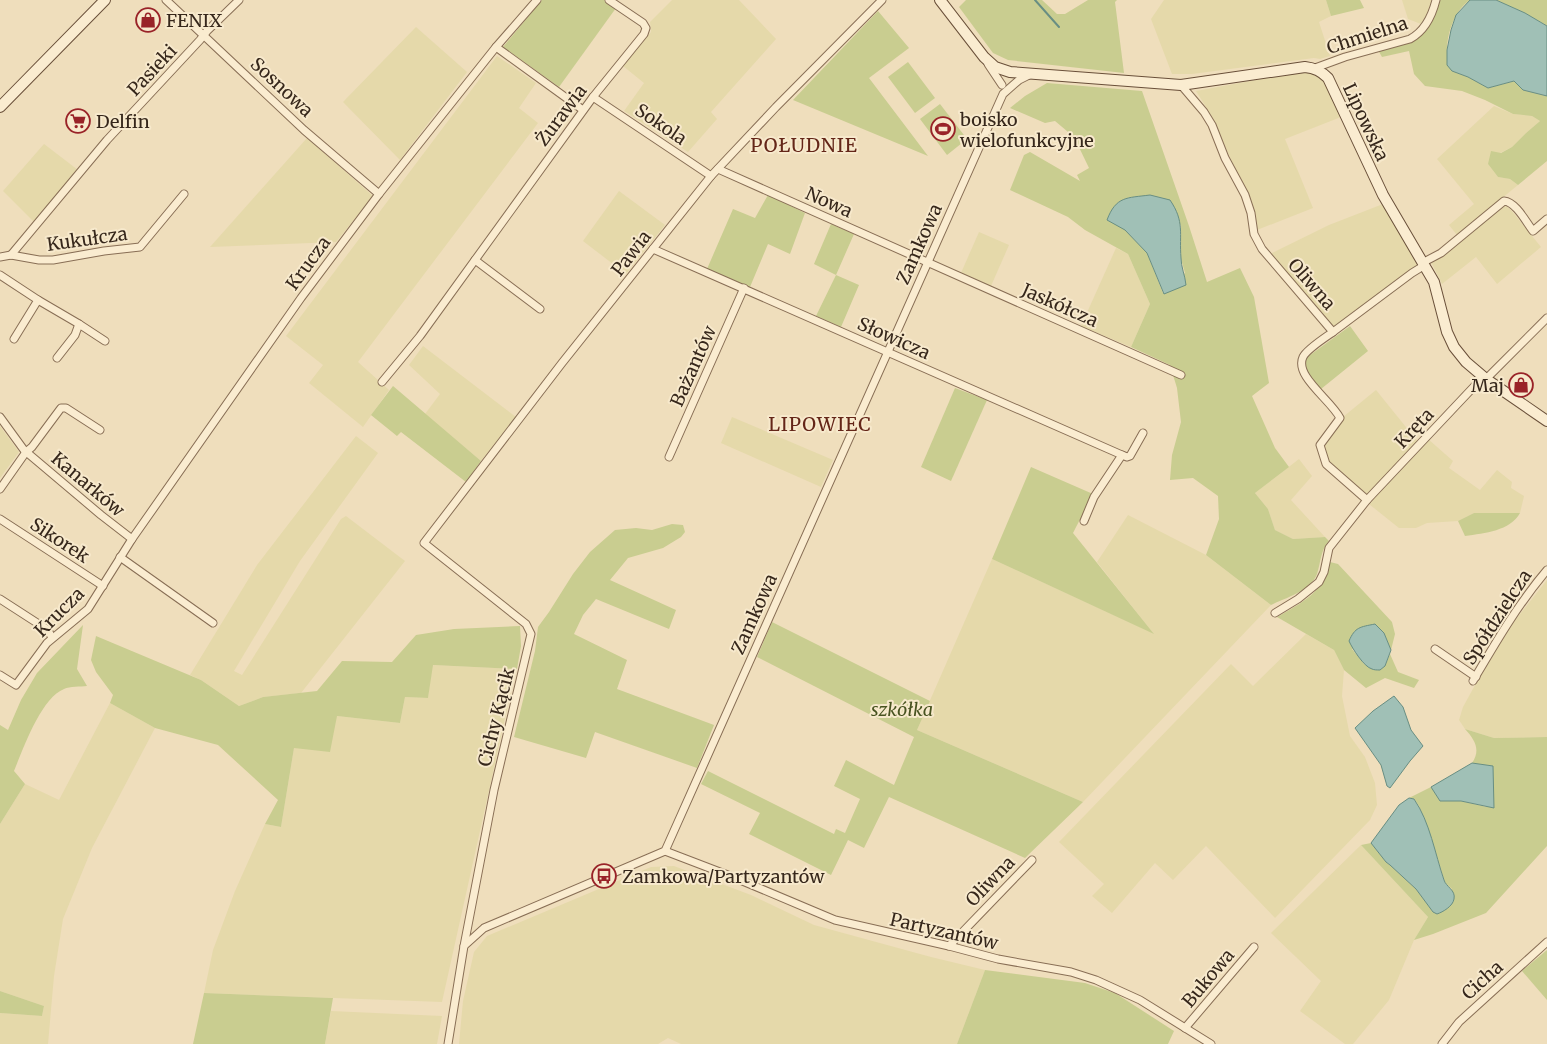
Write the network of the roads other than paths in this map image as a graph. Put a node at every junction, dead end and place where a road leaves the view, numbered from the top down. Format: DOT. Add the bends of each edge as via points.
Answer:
graph roads {
  1 [pos="105,0"];
  2 [pos="166,0"];
  3 [pos="239,0"];
  4 [pos="537,0"];
  5 [pos="609,0"];
  6 [pos="882,0"];
  7 [pos="940,0"];
  8 [pos="1436,0"];
  9 [pos="203,35"];
  10 [pos="496,47"];
  11 [pos="984,57"];
  12 [pos="1315,68"];
  13 [pos="1009,71"];
  14 [pos="1031,73"];
  15 [pos="1181,85"];
  16 [pos="1006,86"];
  17 [pos="593,97"];
  18 [pos="0,107"];
  19 [pos="583,110"];
  20 [pos="718,169"];
  21 [pos="711,176"];
  22 [pos="184,194"];
  23 [pos="379,194"];
  24 [pos="1547,219"];
  25 [pos="654,249"];
  26 [pos="11,255"];
  27 [pos="0,259"];
  28 [pos="475,260"];
  29 [pos="928,262"];
  30 [pos="1424,264"];
  31 [pos="0,275"];
  32 [pos="744,288"];
  33 [pos="38,300"];
  34 [pos="540,309"];
  35 [pos="1547,318"];
  36 [pos="79,324"];
  37 [pos="1333,332"];
  38 [pos="14,339"];
  39 [pos="105,341"];
  40 [pos="887,352"];
  41 [pos="57,358"];
  42 [pos="1181,375"];
  43 [pos="1484,378"];
  44 [pos="382,382"];
  45 [pos="0,417"];
  46 [pos="1547,421"];
  47 [pos="100,430"];
  48 [pos="1143,433"];
  49 [pos="26,452"];
  50 [pos="1122,455"];
  51 [pos="669,457"];
  52 [pos="0,489"];
  53 [pos="1367,500"];
  54 [pos="0,519"];
  55 [pos="1084,521"];
  56 [pos="132,538"];
  57 [pos="424,543"];
  58 [pos="120,557"];
  59 [pos="1547,570"];
  60 [pos="103,586"];
  61 [pos="0,599"];
  62 [pos="1275,613"];
  63 [pos="213,623"];
  64 [pos="52,638"];
  65 [pos="1435,649"];
  66 [pos="0,675"];
  67 [pos="665,851"];
  68 [pos="1032,860"];
  69 [pos="1547,942"];
  70 [pos="464,946"];
  71 [pos="949,946"];
  72 [pos="1254,947"];
  73 [pos="1185,1028"];
  74 [pos="448,1044"];
  75 [pos="1211,1044"];
  76 [pos="1442,1044"];
  1 -- 18 [label="street"];
  2 -- 9 [label="street, Sosnowa"];
  3 -- 9 [label="street, Pasieki"];
  4 -- 10 [label="street, Krucza"];
  5 -- 17 [label="street, Żurawia" via="646,28"];
  6 -- 20 [label="street, Pawia"];
  7 -- 11 [label="street"];
  8 -- 12 [label="street, Chmielna" via="1420,34"];
  9 -- 23 [label="street, Sosnowa" via="304,130"];
  9 -- 26 [label="street, Pasieki" via="107,140"];
  10 -- 19 [label="street"];
  10 -- 23 [label="street, Krucza"];
  11 -- 13 [label="street" via="995,67"];
  11 -- 16 [label="street"];
  12 -- 15 [label="street"];
  12 -- 30 [label="street, Lipowska" via="1328,78 1382,195"];
  13 -- 14 [label="street"];
  13 -- 16 [label="street" via="1011,81"];
  14 -- 15 [label="street"];
  14 -- 16 [label="street, Zamkowa"];
  15 -- 37 [label="street, Oliwna" via="1212,125 1224,158 1246,195 1254,234 1262,249"];
  16 -- 29 [label="street, Zamkowa"];
  17 -- 19 [label="street, Żurawia"];
  17 -- 21 [label="street, Sokola"];
  19 -- 28 [label="street, Żurawia"];
  20 -- 21 [label="street, Pawia"];
  20 -- 29 [label="street, Nowa"];
  21 -- 25 [label="street, Pawia"];
  22 -- 26 [label="street, Kukułcza" via="140,247 53,260"];
  23 -- 56 [label="street, Krucza" via="301,298"];
  24 -- 30 [label="street" via="1532,231 1516,208 1504,201"];
  25 -- 32 [label="street, Słowicza"];
  25 -- 57 [label="street, Pawia"];
  26 -- 27 [label="street, Kukułcza"];
  28 -- 34 [label="street"];
  28 -- 44 [label="street, Żurawia"];
  29 -- 40 [label="street, Zamkowa"];
  29 -- 42 [label="street, Jaskółcza"];
  30 -- 37 [label="street"];
  30 -- 43 [label="street, Lipowska" via="1434,282 1454,347"];
  31 -- 33 [label="street"];
  32 -- 40 [label="street, Słowicza"];
  32 -- 51 [label="street, Bażantów"];
  33 -- 36 [label="street"];
  33 -- 38 [label="street"];
  35 -- 43 [label="street, Kręta"];
  36 -- 39 [label="street"];
  36 -- 41 [label="street" via="75,335"];
  37 -- 53 [label="street, Oliwna" via="1304,355 1301,365 1305,377 1340,418 1320,445 1326,464"];
  40 -- 50 [label="street, Słowicza"];
  40 -- 67 [label="street, Zamkowa"];
  43 -- 46 [label="street, Lipowska"];
  43 -- 53 [label="street, Kręta"];
  45 -- 49 [label="street, Kanarków"];
  47 -- 49 [label="street, Kanarków" via="61,408"];
  48 -- 50 [label="street" via="1130,456"];
  49 -- 52 [label="street"];
  49 -- 56 [label="street, Kanarków"];
  50 -- 55 [label="street" via="1094,497"];
  53 -- 62 [label="street" via="1329,548 1319,582"];
  54 -- 60 [label="street, Sikorek"];
  56 -- 58 [label="street, Krucza"];
  57 -- 70 [label="street, Cichy Kącik" via="526,624 531,634 494,790"];
  58 -- 60 [label="street, Krucza"];
  58 -- 63 [label="street"];
  59 -- 65 [label="street, Spółdzielcza" via="1500,634 1475,679"];
  60 -- 64 [label="street, Krucza" via="88,609"];
  61 -- 64 [label="street" via="48,630"];
  64 -- 66 [label="street, Krucza" via="16,685"];
  67 -- 70 [label="street" via="484,928"];
  67 -- 71 [label="street, Partyzantów" via="733,876 834,920"];
  68 -- 71 [label="street, Oliwna"];
  69 -- 76 [label="street, Cicha" via="1459,1022"];
  70 -- 74 [label="street"];
  71 -- 73 [label="street, Partyzantów" via="1096,980 1140,1000"];
  72 -- 73 [label="street, Bukowa"];
  73 -- 75 [label="street, Partyzantów"];
}
